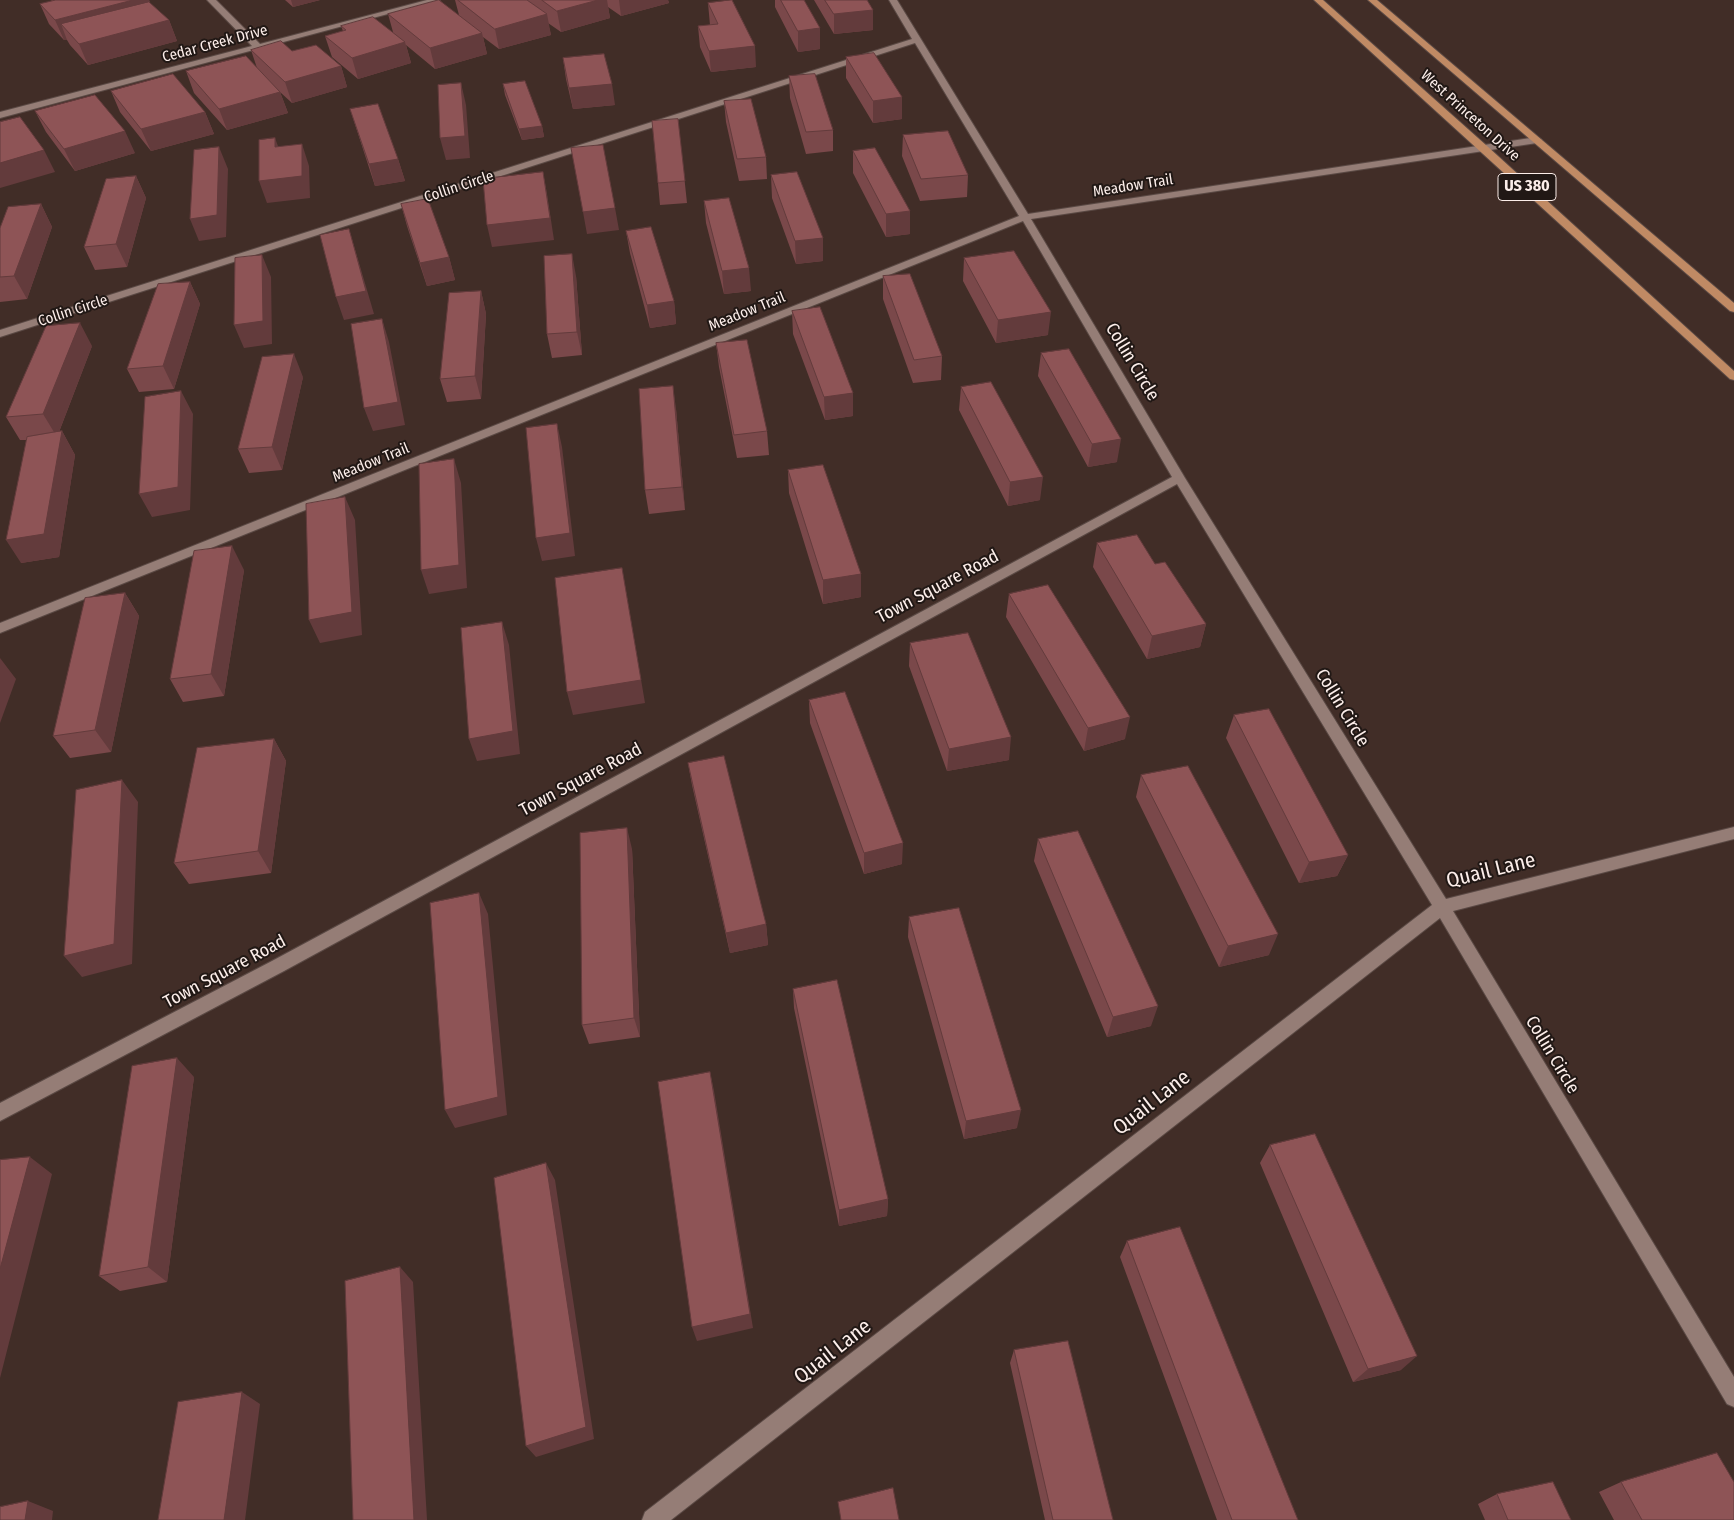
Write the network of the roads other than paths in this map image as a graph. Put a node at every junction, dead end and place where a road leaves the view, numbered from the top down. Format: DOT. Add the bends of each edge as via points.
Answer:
graph roads {
  1 [pos="211,0"];
  2 [pos="436,0"];
  3 [pos="892,0"];
  4 [pos="1318,0"];
  5 [pos="1372,0"];
  6 [pos="917,40"];
  7 [pos="258,47"];
  8 [pos="0,115"];
  9 [pos="1537,140"];
  10 [pos="1484,148"];
  11 [pos="1025,217"];
  12 [pos="1734,309"];
  13 [pos="0,334"];
  14 [pos="1734,376"];
  15 [pos="1179,478"];
  16 [pos="0,628"];
  17 [pos="1734,833"];
  18 [pos="1442,907"];
  19 [pos="0,1112"];
  20 [pos="1734,1396"];
  21 [pos="653,1520"];
  1 -- 7 [label="street"];
  2 -- 7 [label="street, Cedar Creek Drive"];
  3 -- 6 [label="street, Collin Circle"];
  4 -- 10 [label="highway, West Princeton Drive / US 380"];
  5 -- 9 [label="highway, West Princeton Drive / US 380"];
  6 -- 11 [label="street, Collin Circle"];
  6 -- 13 [label="street, Collin Circle"];
  7 -- 8 [label="street, Cedar Creek Drive"];
  9 -- 10 [label="street, Meadow Trail"];
  9 -- 12 [label="highway, West Princeton Drive / US 380"];
  10 -- 11 [label="street, Meadow Trail"];
  10 -- 14 [label="highway, West Princeton Drive / US 380"];
  11 -- 15 [label="street, Collin Circle"];
  11 -- 16 [label="street, Meadow Trail"];
  15 -- 18 [label="street, Collin Circle"];
  15 -- 19 [label="street, Town Square Road" via="278,966"];
  17 -- 18 [label="street, Quail Lane"];
  18 -- 20 [label="street, Collin Circle"];
  18 -- 21 [label="street, Quail Lane"];
}
